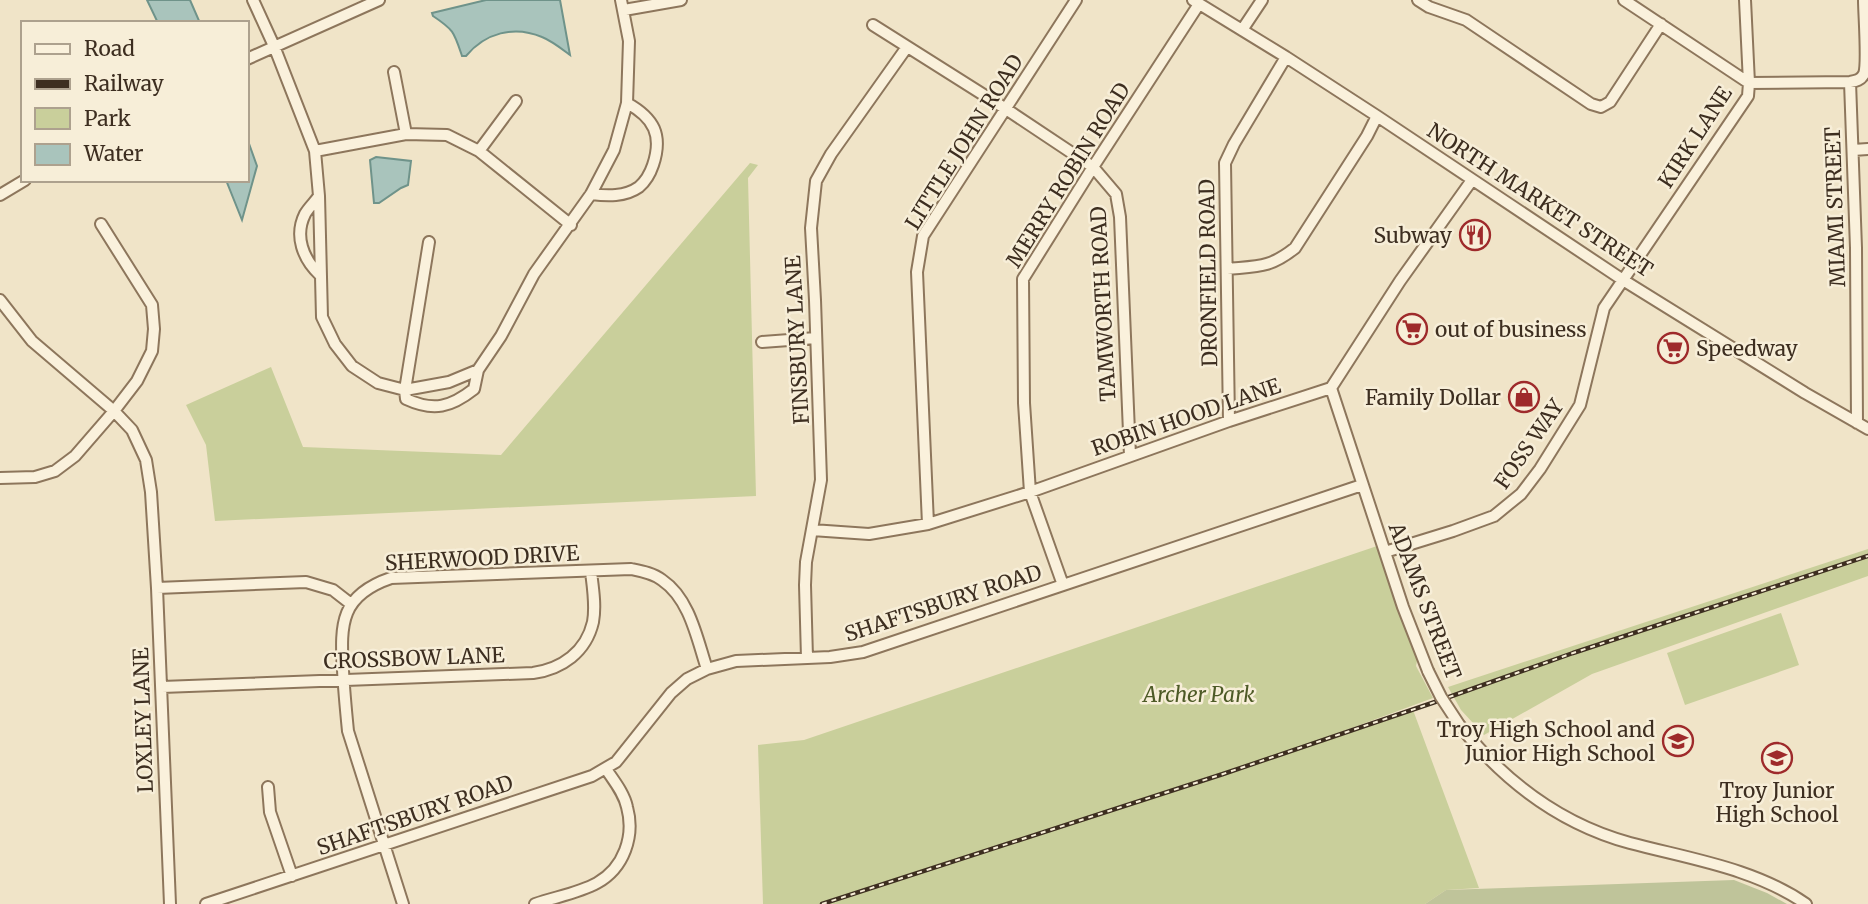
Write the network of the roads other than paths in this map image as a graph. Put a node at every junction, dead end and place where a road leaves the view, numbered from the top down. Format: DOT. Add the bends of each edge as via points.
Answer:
graph roads {
  1 [pos="253,0"];
  2 [pos="379,0"];
  3 [pos="681,0"];
  4 [pos="1076,0"];
  5 [pos="1262,0"];
  6 [pos="1418,0"];
  7 [pos="1625,0"];
  8 [pos="1745,0"];
  9 [pos="1864,0"];
  10 [pos="1196,2"];
  11 [pos="622,5"];
  12 [pos="1661,24"];
  13 [pos="873,25"];
  14 [pos="1242,30"];
  15 [pos="274,46"];
  16 [pos="907,47"];
  17 [pos="1286,57"];
  18 [pos="248,59"];
  19 [pos="394,72"];
  20 [pos="1850,82"];
  21 [pos="1748,83"];
  22 [pos="516,101"];
  23 [pos="628,103"];
  24 [pos="1006,109"];
  25 [pos="1377,116"];
  26 [pos="406,134"];
  27 [pos="1868,149"];
  28 [pos="1853,150"];
  29 [pos="315,151"];
  30 [pos="479,151"];
  31 [pos="1093,167"];
  32 [pos="1472,180"];
  33 [pos="22,182"];
  34 [pos="592,194"];
  35 [pos="0,195"];
  36 [pos="319,196"];
  37 [pos="101,224"];
  38 [pos="570,225"];
  39 [pos="429,243"];
  40 [pos="1868,247"];
  41 [pos="1856,248"];
  42 [pos="1227,269"];
  43 [pos="320,275"];
  44 [pos="1623,280"];
  45 [pos="0,300"];
  46 [pos="816,338"];
  47 [pos="762,342"];
  48 [pos="1863,348"];
  49 [pos="478,370"];
  50 [pos="1331,388"];
  51 [pos="405,390"];
  52 [pos="114,411"];
  53 [pos="1229,421"];
  54 [pos="1857,422"];
  55 [pos="1868,429"];
  56 [pos="1130,456"];
  57 [pos="0,478"];
  58 [pos="1362,485"];
  59 [pos="1030,492"];
  60 [pos="928,524"];
  61 [pos="812,530"];
  62 [pos="1385,552"];
  63 [pos="591,572"];
  64 [pos="1063,585"];
  65 [pos="157,588"];
  66 [pos="351,604"];
  67 [pos="807,658"];
  68 [pos="706,669"];
  69 [pos="344,680"];
  70 [pos="162,687"];
  71 [pos="606,769"];
  72 [pos="268,787"];
  73 [pos="384,845"];
  74 [pos="292,876"];
  75 [pos="170,904"];
  76 [pos="206,904"];
  77 [pos="403,904"];
  78 [pos="535,904"];
  79 [pos="1806,904"];
  1 -- 15 [label="street"];
  2 -- 15 [label="street"];
  3 -- 11 [label="street"];
  4 -- 24 [label="street, LITTLE JOHN ROAD"];
  5 -- 14 [label="street"];
  6 -- 12 [label="street" via="1466,20 1601,107 1610,102"];
  7 -- 12 [label="street"];
  8 -- 21 [label="street, KIRK LANE"];
  9 -- 20 [label="street" via="1866,73"];
  10 -- 14 [label="street, NORTH MARKET STREET"];
  10 -- 31 [label="street, MERRY ROBIN ROAD"];
  11 -- 23 [label="street" via="629,41"];
  12 -- 21 [label="street"];
  13 -- 16 [label="street, TAMWORTH ROAD"];
  14 -- 17 [label="street, NORTH MARKET STREET"];
  15 -- 18 [label="street"];
  15 -- 29 [label="street"];
  16 -- 24 [label="street, TAMWORTH ROAD"];
  16 -- 46 [label="street, FINSBURY LANE" via="816,181 811,228"];
  17 -- 25 [label="street, NORTH MARKET STREET"];
  17 -- 42 [label="street, DRONFIELD ROAD" via="1226,163"];
  19 -- 26 [label="street"];
  20 -- 21 [label="street"];
  20 -- 28 [label="street, MIAMI STREET"];
  21 -- 44 [label="street, KIRK LANE" via="1748,96"];
  22 -- 30 [label="street"];
  23 -- 34 [label="street" via="614,150"];
  23 -- 34 [label="street" via="644,112 656,130 657,153 649,176 622,195"];
  24 -- 31 [label="street, TAMWORTH ROAD"];
  24 -- 60 [label="street, LITTLE JOHN ROAD" via="923,236 917,272"];
  25 -- 32 [label="street, NORTH MARKET STREET"];
  25 -- 42 [label="street" via="1295,247 1270,264"];
  26 -- 29 [label="street"];
  26 -- 30 [label="street" via="447,135"];
  27 -- 28 [label="street"];
  28 -- 41 [label="street, MIAMI STREET"];
  29 -- 36 [label="street"];
  30 -- 38 [label="street"];
  31 -- 56 [label="street, TAMWORTH ROAD" via="1115,194 1120,217"];
  31 -- 59 [label="street, MERRY ROBIN ROAD" via="1023,279"];
  32 -- 44 [label="street, NORTH MARKET STREET"];
  32 -- 50 [label="street"];
  33 -- 35 [label="street"];
  34 -- 38 [label="street"];
  36 -- 43 [label="street"];
  36 -- 43 [label="street" via="305,214 301,244"];
  37 -- 52 [label="street" via="152,305 154,329 152,351 137,382"];
  38 -- 49 [label="street" via="534,274"];
  39 -- 51 [label="street"];
  40 -- 41 [label="street"];
  41 -- 48 [label="street, MIAMI STREET"];
  42 -- 53 [label="street, DRONFIELD ROAD"];
  43 -- 51 [label="street" via="323,317 335,344 352,366 378,383"];
  44 -- 54 [label="street, NORTH MARKET STREET"];
  44 -- 62 [label="street, FOSS WAY" via="1604,308 1580,405 1521,494 1494,516"];
  45 -- 52 [label="street, LOXLEY LANE" via="32,341"];
  46 -- 47 [label="street"];
  46 -- 61 [label="street, FINSBURY LANE" via="821,480"];
  48 -- 54 [label="street, MIAMI STREET"];
  49 -- 51 [label="street" via="449,382"];
  49 -- 51 [label="street" via="474,389 457,402 419,405 407,399"];
  50 -- 53 [label="street, ROBIN HOOD LANE"];
  50 -- 58 [label="street, ADAMS STREET"];
  52 -- 57 [label="street" via="75,456 55,471"];
  52 -- 65 [label="street, LOXLEY LANE" via="132,430 146,460"];
  53 -- 56 [label="street, ROBIN HOOD LANE"];
  54 -- 55 [label="street, NORTH MARKET STREET"];
  56 -- 59 [label="street, ROBIN HOOD LANE"];
  58 -- 62 [label="street, ADAMS STREET"];
  58 -- 64 [label="street, SHAFTSBURY ROAD"];
  59 -- 60 [label="street, ROBIN HOOD LANE"];
  59 -- 64 [label="street, MERRY ROBIN ROAD"];
  60 -- 61 [label="street, ROBIN HOOD LANE" via="869,534"];
  61 -- 67 [label="street, FINSBURY LANE" via="804,585"];
  62 -- 79 [label="street, ADAMS STREET, bridge" via="1441,698 1482,753 1507,777 1534,798 1596,831 1748,874"];
  63 -- 66 [label="street, SHERWOOD DRIVE" via="391,578 367,589"];
  63 -- 68 [label="street, SHERWOOD DRIVE" via="631,569 663,580 688,611"];
  63 -- 69 [label="street, CROSSBOW LANE" via="594,608 590,630 574,656 559,666 533,673"];
  64 -- 67 [label="street, SHAFTSBURY ROAD" via="863,652"];
  65 -- 66 [label="street" via="306,582 333,590"];
  65 -- 70 [label="street, LOXLEY LANE"];
  66 -- 69 [label="street" via="342,633"];
  67 -- 68 [label="street, SHAFTSBURY ROAD" via="736,662"];
  68 -- 71 [label="street, SHAFTSBURY ROAD" via="671,693 622,757"];
  69 -- 70 [label="street, CROSSBOW LANE"];
  69 -- 73 [label="street" via="348,731"];
  70 -- 75 [label="street, LOXLEY LANE"];
  71 -- 73 [label="street, SHAFTSBURY ROAD"];
  71 -- 78 [label="street" via="628,807 630,830 620,862 599,882"];
  72 -- 74 [label="street" via="270,812"];
  73 -- 74 [label="street, SHAFTSBURY ROAD"];
  73 -- 77 [label="street"];
  74 -- 76 [label="street, SHAFTSBURY ROAD"];
}
